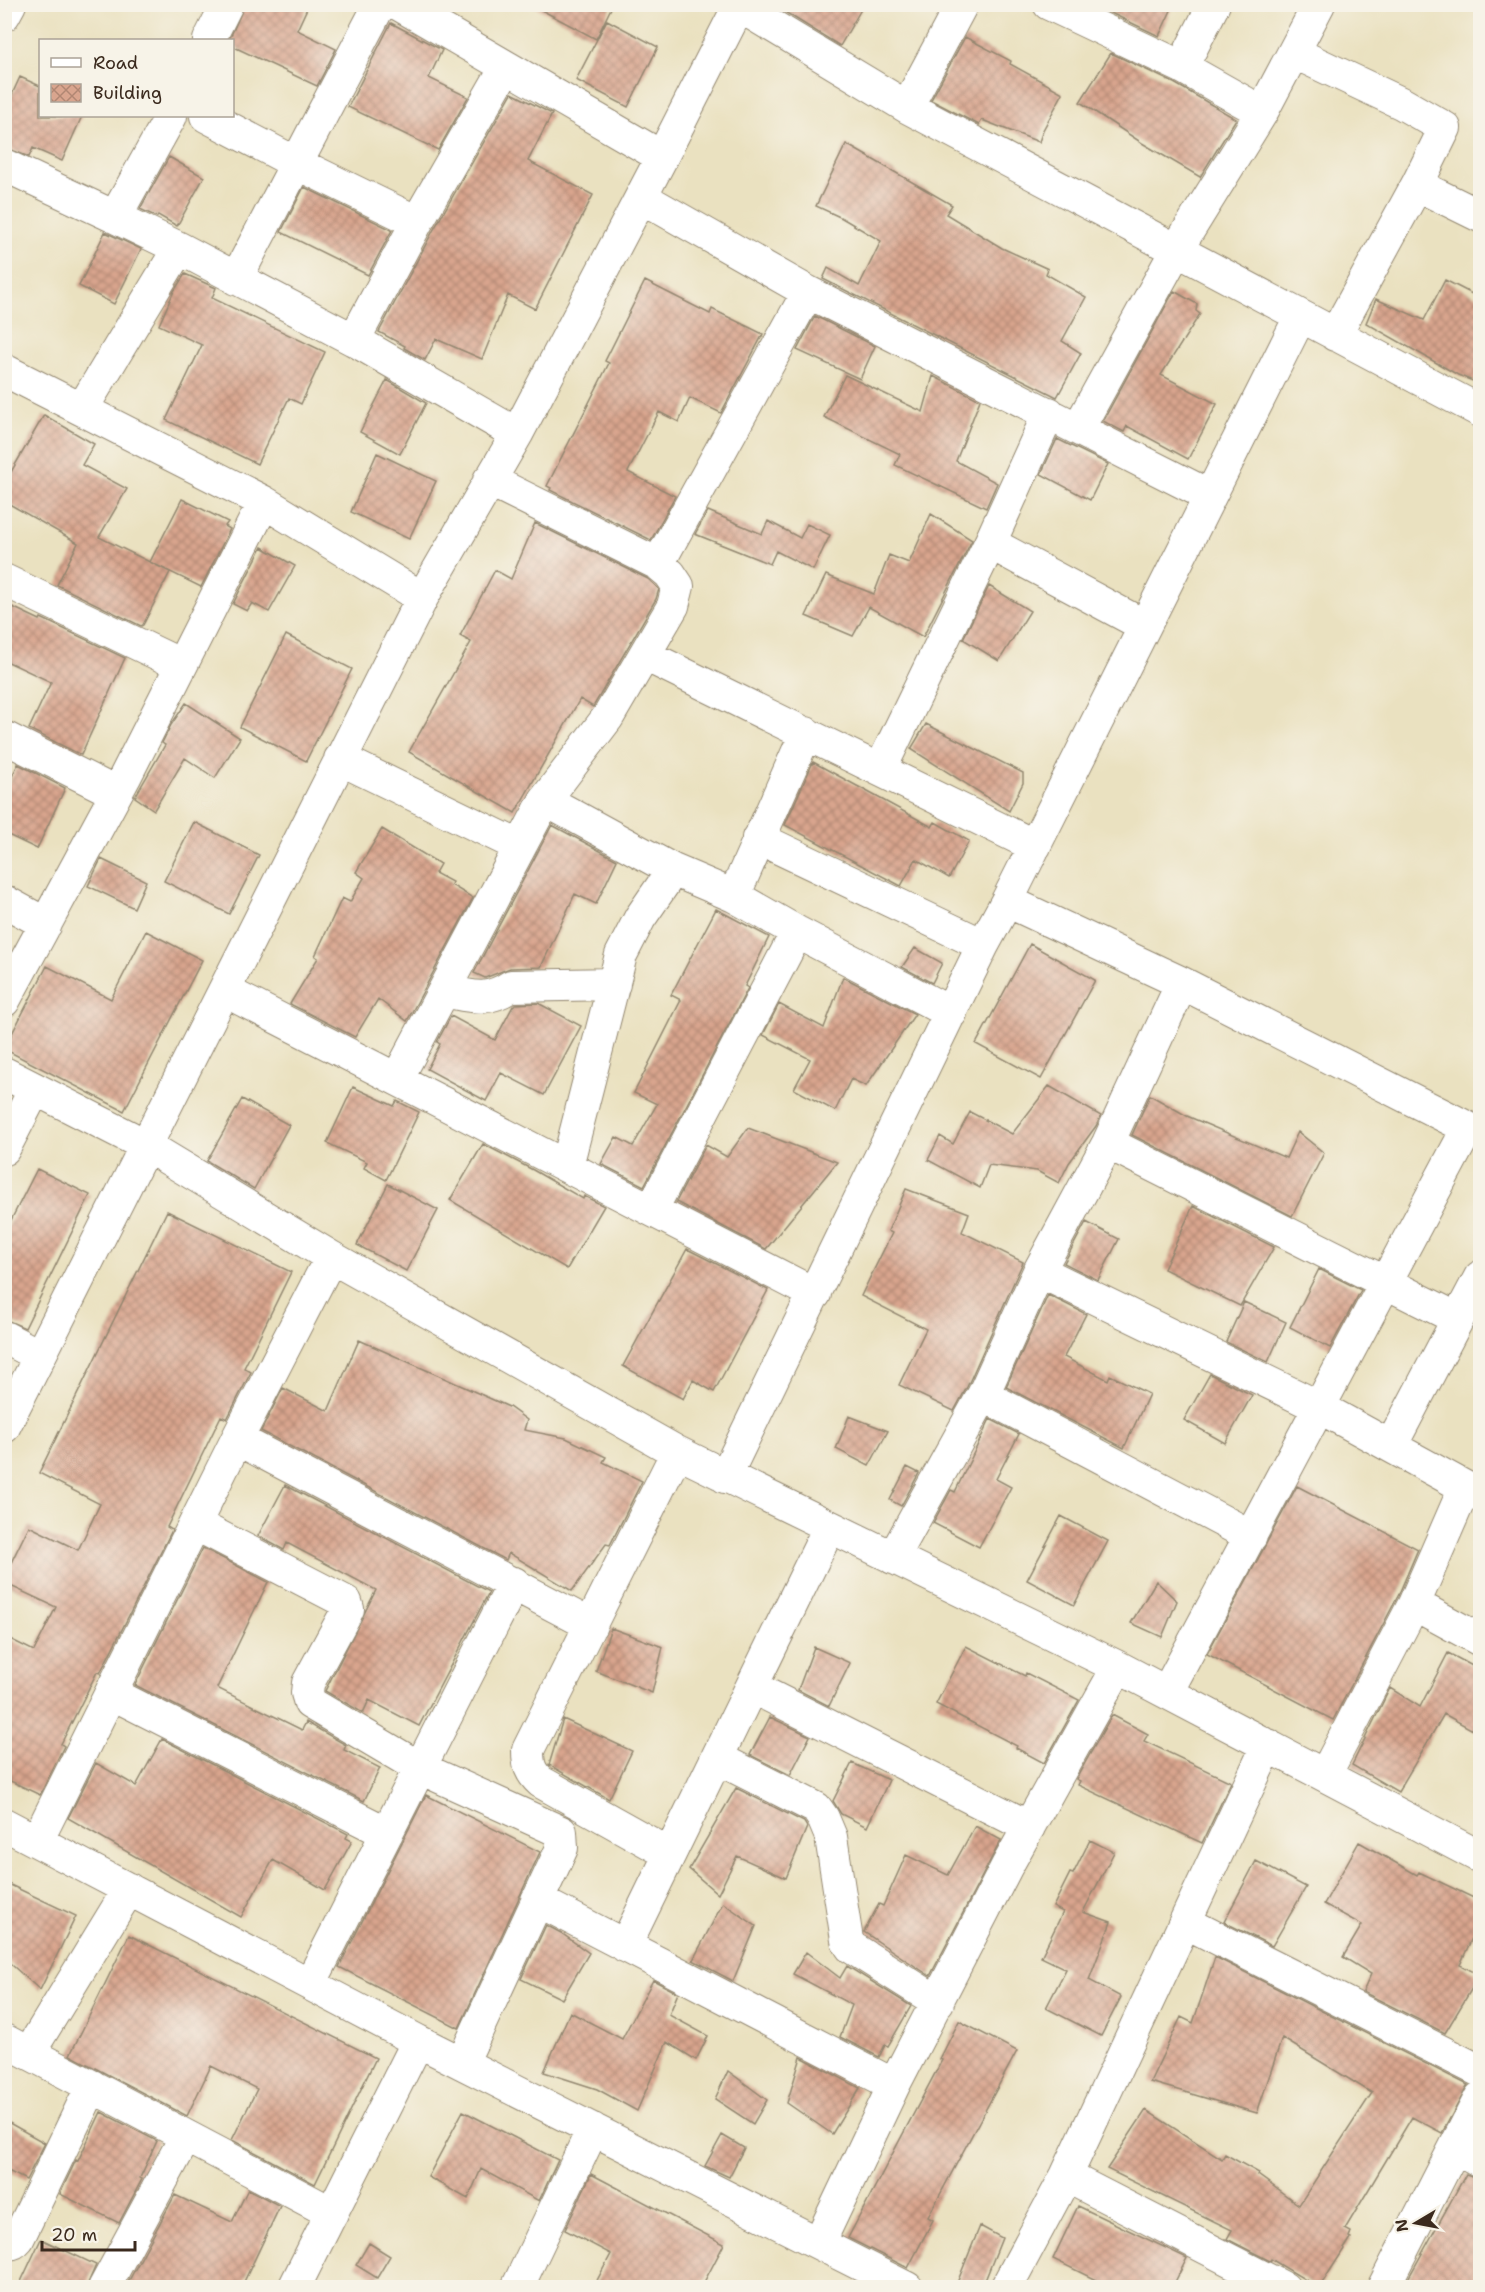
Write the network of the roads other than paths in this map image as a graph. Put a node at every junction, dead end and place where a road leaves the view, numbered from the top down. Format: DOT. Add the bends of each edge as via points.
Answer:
graph roads {
  1 [pos="10,4"];
  2 [pos="228,4"];
  3 [pos="380,4"];
  4 [pos="398,4"];
  5 [pos="962,4"];
  6 [pos="1049,4"];
  7 [pos="1214,4"];
  8 [pos="1319,4"];
  9 [pos="738,5"];
  10 [pos="4,15"];
  11 [pos="443,16"];
  12 [pos="210,39"];
  13 [pos="1295,53"];
  14 [pos="506,66"];
  15 [pos="1182,67"];
  16 [pos="907,107"];
  17 [pos="1262,112"];
  18 [pos="170,117"];
  19 [pos="208,117"];
  20 [pos="662,157"];
  21 [pos="298,164"];
  22 [pos="4,165"];
  23 [pos="1417,185"];
  24 [pos="641,197"];
  25 [pos="1480,216"];
  26 [pos="115,217"];
  27 [pos="417,222"];
  28 [pos="179,248"];
  29 [pos="1177,249"];
  30 [pos="236,279"];
  31 [pos="808,292"];
  32 [pos="1300,317"];
  33 [pos="1335,335"];
  34 [pos="354,340"];
  35 [pos="4,370"];
  36 [pos="82,409"];
  37 [pos="1480,411"];
  38 [pos="1049,413"];
  39 [pos="1078,429"];
  40 [pos="517,434"];
  41 [pos="489,480"];
  42 [pos="1210,496"];
  43 [pos="264,502"];
  44 [pos="990,543"];
  45 [pos="658,564"];
  46 [pos="4,580"];
  47 [pos="422,598"];
  48 [pos="1145,626"];
  49 [pos="645,655"];
  50 [pos="181,665"];
  51 [pos="806,733"];
  52 [pos="4,737"];
  53 [pos="340,759"];
  54 [pos="880,770"];
  55 [pos="116,793"];
  56 [pos="545,800"];
  57 [pos="758,838"];
  58 [pos="519,846"];
  59 [pos="1035,846"];
  60 [pos="673,870"];
  61 [pos="734,896"];
  62 [pos="4,901"];
  63 [pos="1007,901"];
  64 [pos="46,924"];
  65 [pos="796,932"];
  66 [pos="982,945"];
  67 [pos="1182,983"];
  68 [pos="614,984"];
  69 [pos="225,991"];
  70 [pos="444,991"];
  71 [pos="4,1001"];
  72 [pos="951,1013"];
  73 [pos="4,1073"];
  74 [pos="397,1079"];
  75 [pos="35,1089"];
  76 [pos="1474,1131"];
  77 [pos="1108,1143"];
  78 [pos="147,1146"];
  79 [pos="4,1149"];
  80 [pos="567,1166"];
  81 [pos="652,1209"];
  82 [pos="331,1257"];
  83 [pos="1040,1271"];
  84 [pos="1480,1277"];
  85 [pos="1385,1283"];
  86 [pos="815,1294"];
  87 [pos="1458,1319"];
  88 [pos="4,1337"];
  89 [pos="40,1356"];
  90 [pos="983,1395"];
  91 [pos="1319,1407"];
  92 [pos="4,1427"];
  93 [pos="237,1439"];
  94 [pos="1391,1446"];
  95 [pos="677,1452"];
  96 [pos="725,1477"];
  97 [pos="1473,1491"];
  98 [pos="195,1524"];
  99 [pos="829,1527"];
  100 [pos="1251,1536"];
  101 [pos="893,1558"];
  102 [pos="514,1583"];
  103 [pos="1414,1604"];
  104 [pos="591,1625"];
  105 [pos="1480,1640"];
  106 [pos="1118,1667"];
  107 [pos="752,1687"];
  108 [pos="1167,1692"];
  109 [pos="111,1693"];
  110 [pos="1268,1745"];
  111 [pos="717,1758"];
  112 [pos="420,1768"];
  113 [pos="1325,1775"];
  114 [pos="541,1782"];
  115 [pos="532,1817"];
  116 [pos="4,1824"];
  117 [pos="1029,1827"];
  118 [pos="387,1833"];
  119 [pos="37,1841"];
  120 [pos="670,1854"];
  121 [pos="1480,1857"];
  122 [pos="129,1889"];
  123 [pos="537,1900"];
  124 [pos="1185,1922"];
  125 [pos="625,1946"];
  126 [pos="310,1984"];
  127 [pos="938,2002"];
  128 [pos="418,2041"];
  129 [pos="17,2046"];
  130 [pos="462,2063"];
  131 [pos="1480,2070"];
  132 [pos="894,2085"];
  133 [pos="92,2086"];
  134 [pos="1480,2098"];
  135 [pos="594,2129"];
  136 [pos="186,2136"];
  137 [pos="1468,2154"];
  138 [pos="1066,2176"];
  139 [pos="332,2213"];
  140 [pos="4,2243"];
  141 [pos="819,2244"];
  142 [pos="104,2288"];
  143 [pos="294,2288"];
  144 [pos="517,2288"];
  145 [pos="907,2288"];
  146 [pos="1006,2288"];
  147 [pos="1284,2288"];
  148 [pos="1383,2288"];
  1 -- 10 [label="street"];
  2 -- 12 [label="street"];
  3 -- 21 [label="street"];
  4 -- 11 [label="street"];
  5 -- 16 [label="street"];
  6 -- 15 [label="street"];
  7 -- 15 [label="street"];
  8 -- 13 [label="street"];
  9 -- 16 [label="street"];
  9 -- 20 [label="street"];
  11 -- 14 [label="street"];
  13 -- 17 [label="street"];
  13 -- 23 [label="street" via="1403,104 1444,128"];
  14 -- 20 [label="street"];
  14 -- 27 [label="street"];
  15 -- 17 [label="street"];
  16 -- 29 [label="street"];
  17 -- 29 [label="street"];
  18 -- 26 [label="street"];
  19 -- 21 [label="street"];
  20 -- 24 [label="street"];
  21 -- 27 [label="street"];
  21 -- 30 [label="street"];
  22 -- 26 [label="street"];
  23 -- 25 [label="street"];
  23 -- 33 [label="street"];
  24 -- 31 [label="street"];
  24 -- 40 [label="street"];
  26 -- 28 [label="street"];
  27 -- 34 [label="street"];
  28 -- 30 [label="street"];
  28 -- 36 [label="street"];
  29 -- 32 [label="street"];
  29 -- 39 [label="street"];
  30 -- 34 [label="street"];
  31 -- 38 [label="street"];
  31 -- 45 [label="street"];
  32 -- 33 [label="street"];
  32 -- 42 [label="street"];
  33 -- 37 [label="street"];
  34 -- 40 [label="street"];
  35 -- 36 [label="street"];
  36 -- 43 [label="street"];
  38 -- 39 [label="street"];
  38 -- 44 [label="street"];
  39 -- 42 [label="street"];
  40 -- 41 [label="street"];
  41 -- 45 [label="street"];
  41 -- 47 [label="street"];
  42 -- 48 [label="street"];
  43 -- 47 [label="street"];
  43 -- 50 [label="street"];
  44 -- 48 [label="street"];
  44 -- 54 [label="street"];
  45 -- 49 [label="street" via="678,586 673,606"];
  46 -- 50 [label="street"];
  47 -- 53 [label="street"];
  48 -- 59 [label="street"];
  49 -- 51 [label="street"];
  49 -- 56 [label="street" via="608,717"];
  50 -- 55 [label="street"];
  51 -- 54 [label="street"];
  51 -- 57 [label="street"];
  52 -- 55 [label="street"];
  53 -- 58 [label="street"];
  53 -- 69 [label="street"];
  54 -- 59 [label="street"];
  55 -- 64 [label="street"];
  56 -- 58 [label="street"];
  56 -- 60 [label="street"];
  57 -- 61 [label="street"];
  57 -- 66 [label="street"];
  58 -- 70 [label="street"];
  59 -- 63 [label="street"];
  60 -- 61 [label="street"];
  60 -- 68 [label="street" via="640,918 621,955"];
  61 -- 65 [label="street"];
  62 -- 64 [label="street"];
  63 -- 66 [label="street"];
  63 -- 67 [label="street"];
  64 -- 71 [label="street"];
  65 -- 72 [label="street"];
  65 -- 81 [label="street"];
  66 -- 72 [label="street"];
  67 -- 76 [label="street"];
  67 -- 77 [label="street"];
  68 -- 70 [label="street" via="511,986 482,999"];
  68 -- 80 [label="street"];
  69 -- 74 [label="street"];
  69 -- 78 [label="street"];
  70 -- 74 [label="street"];
  72 -- 86 [label="street"];
  73 -- 75 [label="street"];
  74 -- 80 [label="street"];
  75 -- 78 [label="street"];
  75 -- 79 [label="street"];
  76 -- 85 [label="street"];
  77 -- 83 [label="street"];
  77 -- 85 [label="street"];
  78 -- 82 [label="street"];
  78 -- 89 [label="street"];
  80 -- 81 [label="street"];
  81 -- 86 [label="street"];
  82 -- 93 [label="street"];
  82 -- 95 [label="street"];
  83 -- 90 [label="street"];
  83 -- 91 [label="street"];
  84 -- 87 [label="street"];
  85 -- 87 [label="street"];
  85 -- 91 [label="street"];
  86 -- 96 [label="street"];
  87 -- 94 [label="street"];
  88 -- 89 [label="street"];
  89 -- 92 [label="street"];
  90 -- 100 [label="street"];
  90 -- 101 [label="street"];
  91 -- 94 [label="street"];
  91 -- 100 [label="street"];
  93 -- 98 [label="street"];
  93 -- 102 [label="street"];
  94 -- 97 [label="street"];
  95 -- 96 [label="street"];
  95 -- 104 [label="street"];
  96 -- 99 [label="street"];
  97 -- 103 [label="street"];
  98 -- 109 [label="street"];
  98 -- 112 [label="street" via="346,1602 348,1609 308,1683 310,1703"];
  99 -- 101 [label="street"];
  99 -- 107 [label="street"];
  100 -- 108 [label="street"];
  101 -- 106 [label="street"];
  102 -- 104 [label="street"];
  102 -- 112 [label="street"];
  103 -- 105 [label="street"];
  103 -- 113 [label="street"];
  104 -- 114 [label="street" via="528,1750 529,1767"];
  106 -- 108 [label="street"];
  106 -- 117 [label="street"];
  107 -- 111 [label="street"];
  107 -- 117 [label="street"];
  108 -- 110 [label="street"];
  109 -- 118 [label="street"];
  109 -- 119 [label="street"];
  110 -- 113 [label="street"];
  110 -- 124 [label="street"];
  111 -- 120 [label="street"];
  111 -- 127 [label="street" via="816,1808 831,1837 851,1947"];
  112 -- 115 [label="street"];
  112 -- 118 [label="street"];
  113 -- 121 [label="street"];
  114 -- 115 [label="street"];
  114 -- 120 [label="street"];
  115 -- 123 [label="street" via="555,1827 562,1839 562,1848"];
  116 -- 119 [label="street"];
  117 -- 127 [label="street"];
  118 -- 126 [label="street"];
  119 -- 122 [label="street"];
  120 -- 125 [label="street"];
  122 -- 126 [label="street"];
  122 -- 129 [label="street"];
  123 -- 125 [label="street"];
  123 -- 130 [label="street"];
  124 -- 131 [label="street"];
  124 -- 138 [label="street"];
  125 -- 132 [label="street"];
  126 -- 128 [label="street"];
  127 -- 132 [label="street"];
  128 -- 130 [label="street"];
  128 -- 139 [label="street"];
  129 -- 133 [label="street"];
  130 -- 135 [label="street"];
  132 -- 141 [label="street"];
  133 -- 136 [label="street"];
  133 -- 140 [label="street" via="18,2239 9,2245"];
  134 -- 137 [label="street"];
  135 -- 141 [label="street"];
  135 -- 144 [label="street"];
  136 -- 139 [label="street"];
  136 -- 142 [label="street"];
  137 -- 148 [label="street"];
  138 -- 146 [label="street"];
  138 -- 147 [label="street"];
  139 -- 143 [label="street"];
  141 -- 145 [label="street"];
}
